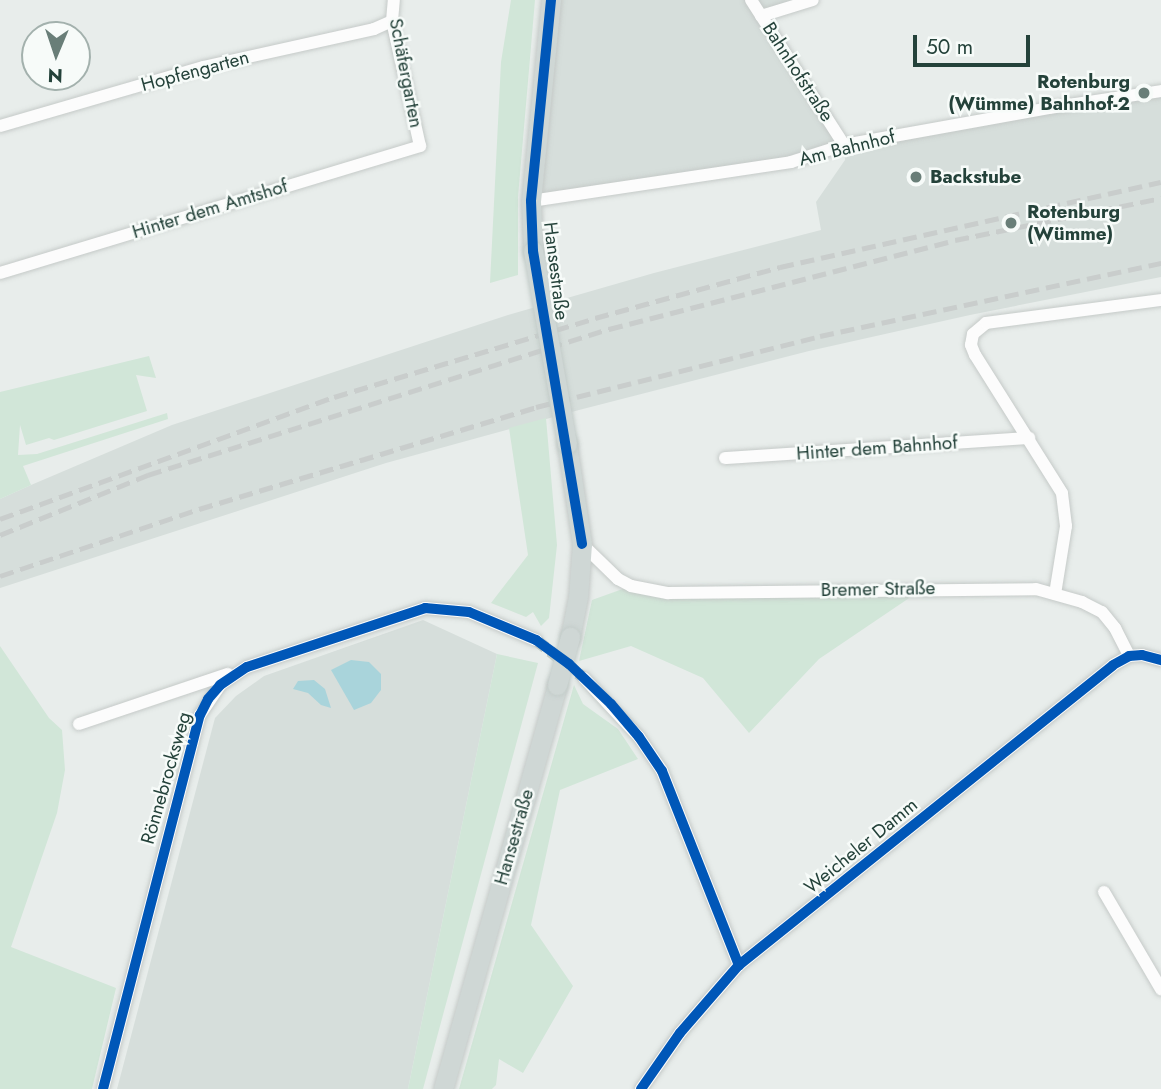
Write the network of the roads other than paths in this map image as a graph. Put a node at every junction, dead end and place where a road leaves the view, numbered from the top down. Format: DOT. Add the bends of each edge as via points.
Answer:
graph roads {
  1 [pos="394,0"];
  2 [pos="551,0"];
  3 [pos="751,0"];
  4 [pos="813,0"];
  5 [pos="761,16"];
  6 [pos="392,21"];
  7 [pos="1161,92"];
  8 [pos="0,127"];
  9 [pos="844,145"];
  10 [pos="420,146"];
  11 [pos="531,201"];
  12 [pos="0,273"];
  13 [pos="1161,300"];
  14 [pos="1029,438"];
  15 [pos="725,458"];
  16 [pos="582,544"];
  17 [pos="1055,594"];
  18 [pos="536,640"];
  19 [pos="1129,656"];
  20 [pos="1161,660"];
  21 [pos="247,667"];
  22 [pos="584,678"];
  23 [pos="79,724"];
  24 [pos="1104,892"];
  25 [pos="739,965"];
  26 [pos="1161,989"];
  27 [pos="103,1089"];
  28 [pos="443,1089"];
  29 [pos="642,1089"];
  1 -- 6 [label="street, Schäfergarten"];
  2 -- 11 [label="main road, Hansestraße"];
  3 -- 5 [label="street, Bahnhofstraße"];
  4 -- 5 [label="street"];
  5 -- 9 [label="street, Bahnhofstraße"];
  6 -- 8 [label="street, Hopfengarten" via="374,29 203,67"];
  6 -- 10 [label="street, Schäfergarten"];
  7 -- 9 [label="street, Am Bahnhof"];
  9 -- 11 [label="street, Am Bahnhof" via="791,162"];
  10 -- 12 [label="street, Hinter dem Amtshof"];
  11 -- 16 [label="main road, Hansestraße, bridge" via="533,251"];
  13 -- 14 [label="street" via="986,323 973,334 975,355"];
  14 -- 15 [label="street, Hinter dem Bahnhof"];
  14 -- 17 [label="street" via="1055,479 1066,509"];
  16 -- 17 [label="street, Bremer Straße" via="618,579 668,593 1017,587"];
  16 -- 28 [label="main road, Hansestraße, bridge" via="570,637"];
  17 -- 19 [label="street, Bremer Straße" via="1102,612"];
  18 -- 21 [label="street, Rönnebrocksweg" via="489,618 445,607 425,608"];
  19 -- 20 [label="street"];
  19 -- 25 [label="street, Weicheler Damm"];
  21 -- 23 [label="street, Rönnebrocksweg"];
  21 -- 27 [label="street, Rönnebrocksweg" via="220,685 200,715"];
  22 -- 25 [label="street" via="639,737 662,771"];
  24 -- 26 [label="street"];
  25 -- 29 [label="street, Weicheler Damm" via="680,1033"];
}
